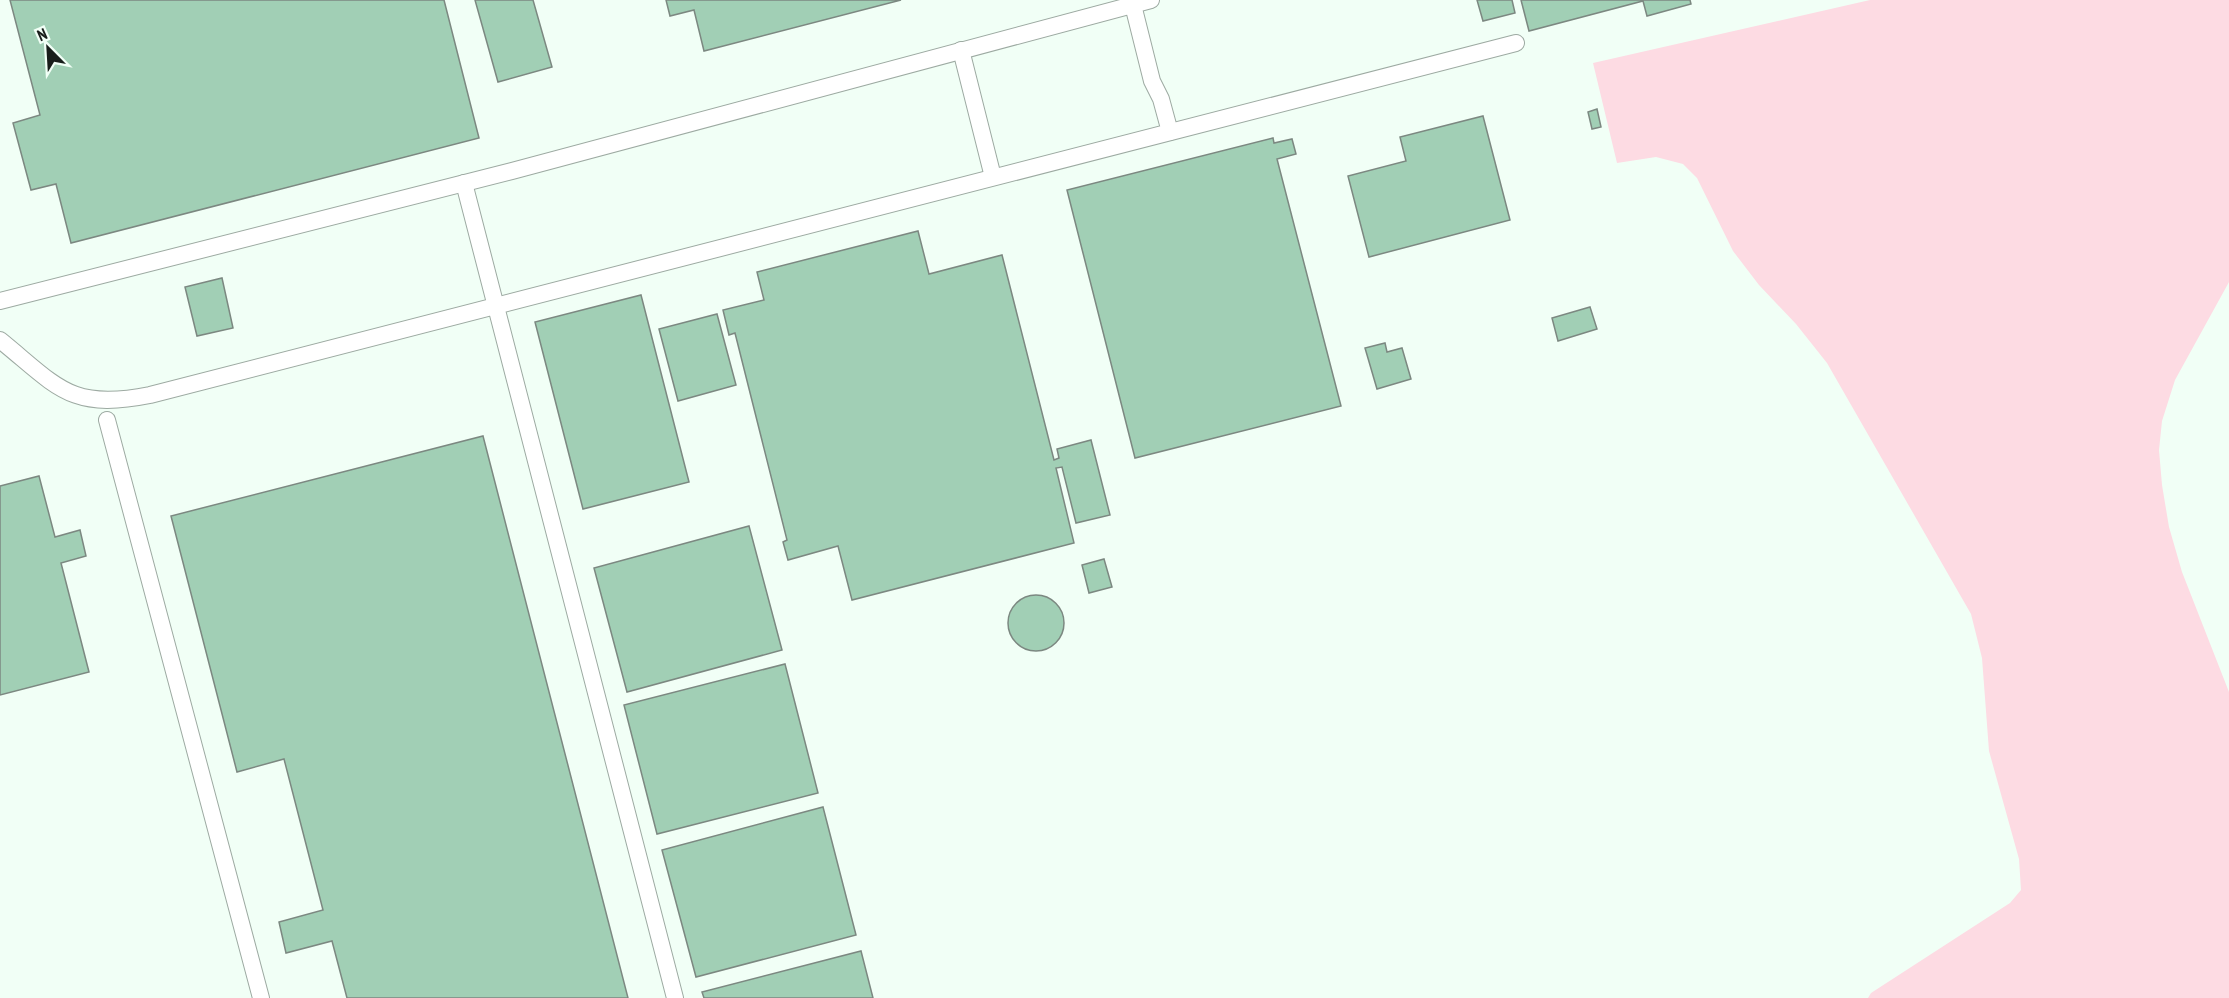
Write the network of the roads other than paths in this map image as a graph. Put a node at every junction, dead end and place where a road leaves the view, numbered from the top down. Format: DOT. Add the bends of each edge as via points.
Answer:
graph roads {
  1 [pos="1151,0"];
  2 [pos="1133,5"];
  3 [pos="1516,44"];
  4 [pos="961,50"];
  5 [pos="1170,132"];
  6 [pos="993,177"];
  7 [pos="464,183"];
  8 [pos="0,301"];
  9 [pos="495,307"];
  10 [pos="0,340"];
  11 [pos="107,420"];
  12 [pos="261,998"];
  13 [pos="675,998"];
  1 -- 2 [label="lane"];
  2 -- 4 [label="lane"];
  2 -- 5 [label="lane" via="1152,81"];
  3 -- 5 [label="lane"];
  4 -- 6 [label="lane"];
  4 -- 7 [label="lane"];
  5 -- 6 [label="lane"];
  6 -- 9 [label="lane"];
  7 -- 8 [label="lane"];
  7 -- 9 [label="lane"];
  9 -- 10 [label="lane" via="116,401 80,398 60,389"];
  9 -- 13 [label="lane"];
  11 -- 12 [label="lane"];
}
